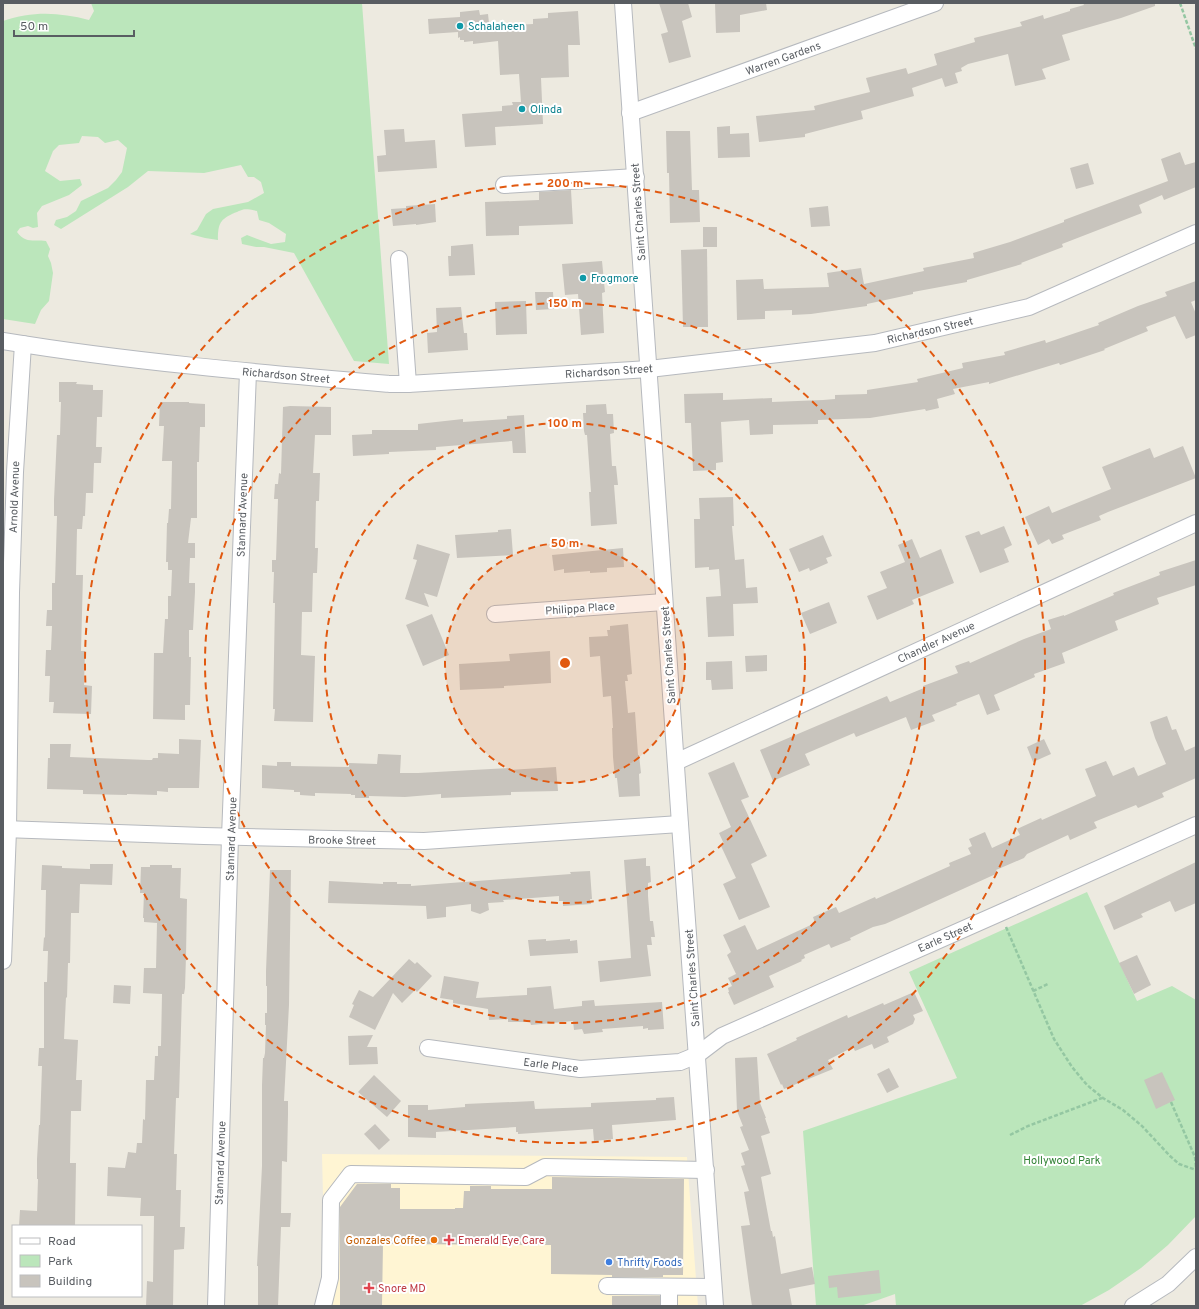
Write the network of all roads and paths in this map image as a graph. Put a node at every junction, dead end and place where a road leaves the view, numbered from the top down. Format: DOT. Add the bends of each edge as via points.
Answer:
graph roads {
  1 [pos="624,3"];
  2 [pos="935,3"];
  3 [pos="1180,3"];
  4 [pos="1196,49"];
  5 [pos="630,113"];
  6 [pos="636,177"];
  7 [pos="504,185"];
  8 [pos="1196,233"];
  9 [pos="399,259"];
  10 [pos="3,341"];
  11 [pos="23,344"];
  12 [pos="649,368"];
  13 [pos="248,372"];
  14 [pos="408,384"];
  15 [pos="1196,523"];
  16 [pos="7,593"];
  17 [pos="664,602"];
  18 [pos="495,614"];
  19 [pos="676,762"];
  20 [pos="680,824"];
  21 [pos="1196,825"];
  22 [pos="5,830"];
  23 [pos="230,837"];
  24 [pos="1000,913"];
  25 [pos="3,961"];
  26 [pos="1048,984"];
  27 [pos="1033,991"];
  28 [pos="428,1048"];
  29 [pos="698,1055"];
  30 [pos="1103,1098"];
  31 [pos="1171,1102"];
  32 [pos="1010,1135"];
  33 [pos="1196,1166"];
  34 [pos="706,1170"];
  35 [pos="1196,1170"];
  36 [pos="1196,1257"];
  37 [pos="607,1286"];
  38 [pos="669,1286"];
  39 [pos="713,1287"];
  40 [pos="216,1306"];
  41 [pos="323,1306"];
  42 [pos="669,1306"];
  43 [pos="715,1306"];
  44 [pos="1133,1306"];
  1 -- 5 [label="street, Saint Charles Street"];
  2 -- 5 [label="street, Warren Gardens"];
  3 -- 4 [label="path"];
  5 -- 6 [label="street, Saint Charles Street"];
  6 -- 7 [label="street"];
  6 -- 12 [label="street, Saint Charles Street"];
  8 -- 12 [label="street, Richardson Street" via="1029,307 875,343"];
  9 -- 14 [label="street"];
  10 -- 11 [label="street, Richardson Street"];
  11 -- 13 [label="street, Richardson Street"];
  11 -- 16 [label="street, Arnold Avenue"];
  12 -- 14 [label="street, Richardson Street"];
  12 -- 17 [label="street, Saint Charles Street"];
  13 -- 14 [label="street, Richardson Street"];
  13 -- 23 [label="street, Stannard Avenue"];
  15 -- 19 [label="street, Chandler Avenue"];
  16 -- 22 [label="street, Arnold Avenue"];
  17 -- 18 [label="street, Philippa Place"];
  17 -- 19 [label="street, Saint Charles Street"];
  19 -- 20 [label="street, Saint Charles Street"];
  20 -- 23 [label="street, Brooke Street" via="424,841"];
  20 -- 29 [label="street, Saint Charles Street"];
  21 -- 24 [label="street, Earle Street"];
  22 -- 23 [label="street, Brooke Street"];
  22 -- 25 [label="street, Arnold Avenue"];
  23 -- 40 [label="street, Stannard Avenue"];
  24 -- 27 [label="path"];
  24 -- 29 [label="street, Earle Street" via="722,1036"];
  26 -- 27 [label="path"];
  27 -- 30 [label="path" via="1054,1039 1072,1067 1087,1085"];
  28 -- 29 [label="street, Earle Place" via="580,1069 680,1062"];
  29 -- 34 [label="street, Saint Charles Street"];
  30 -- 32 [label="path"];
  30 -- 35 [label="path" via="1142,1126 1179,1164"];
  31 -- 33 [label="path" via="1195,1157"];
  34 -- 39 [label="street, Saint Charles Street"];
  34 -- 41 [label="street" via="544,1167 526,1177 351,1174 331,1200 330,1278"];
  36 -- 44 [label="street" via="1168,1284"];
  37 -- 38 [label="street"];
  38 -- 39 [label="street"];
  38 -- 42 [label="street"];
  39 -- 43 [label="street, Saint Charles Street"];
}
